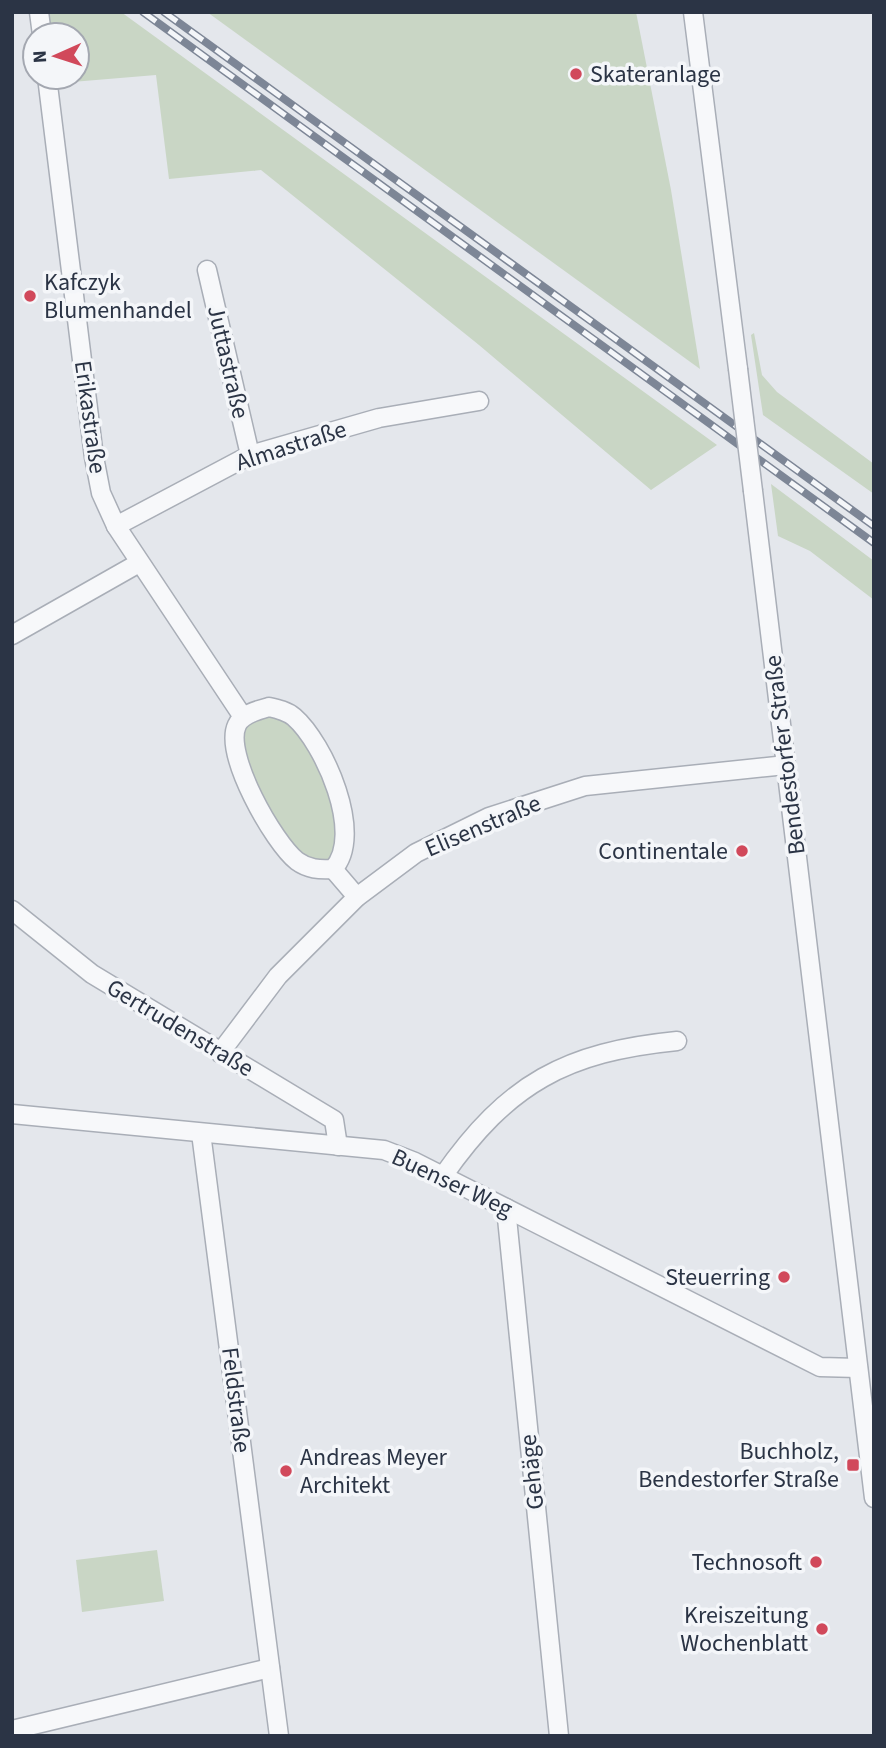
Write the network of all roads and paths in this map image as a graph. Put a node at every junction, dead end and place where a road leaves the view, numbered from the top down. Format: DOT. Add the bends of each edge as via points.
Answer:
graph roads {
  1 [pos="693,12"];
  2 [pos="49,91"];
  3 [pos="207,270"];
  4 [pos="480,401"];
  5 [pos="250,455"];
  6 [pos="116,526"];
  7 [pos="139,563"];
  8 [pos="12,635"];
  9 [pos="243,717"];
  10 [pos="786,765"];
  11 [pos="333,869"];
  12 [pos="357,898"];
  13 [pos="12,910"];
  14 [pos="677,1041"];
  15 [pos="219,1054"];
  16 [pos="12,1114"];
  17 [pos="201,1133"];
  18 [pos="338,1146"];
  19 [pos="443,1176"];
  20 [pos="506,1208"];
  21 [pos="858,1368"];
  22 [pos="867,1394"];
  23 [pos="874,1498"];
  24 [pos="270,1668"];
  25 [pos="12,1730"];
  26 [pos="279,1736"];
  27 [pos="559,1736"];
  1 -- 10 [label="street, Bendestorfer Straße, bridge"];
  2 -- 6 [label="street, Erikastraße" via="94,457 101,493"];
  3 -- 5 [label="street, Juttastraße"];
  4 -- 5 [label="street, Almastraße" via="379,418"];
  5 -- 6 [label="street, Almastraße"];
  6 -- 7 [label="street, Erikastraße"];
  7 -- 8 [label="street"];
  7 -- 9 [label="street, Erikastraße"];
  9 -- 11 [label="street" via="236,725 234,740 256,803 299,863 312,869"];
  9 -- 11 [label="street" via="269,707 293,715 306,729 344,811 347,843 342,860"];
  10 -- 12 [label="street, Elisenstraße" via="585,786 489,817 452,835 416,853"];
  10 -- 21 [label="street, Bendestorfer Straße"];
  11 -- 12 [label="street"];
  12 -- 15 [label="street, Elisenstraße" via="278,975"];
  13 -- 15 [label="street, Gertrudenstraße" via="92,974"];
  14 -- 19 [label="street" via="592,1055 545,1074 498,1109"];
  15 -- 18 [label="street, Gertrudenstraße" via="334,1120"];
  16 -- 17 [label="street, Buenser Weg"];
  17 -- 18 [label="street, Buenser Weg"];
  17 -- 24 [label="street, Feldstraße"];
  18 -- 19 [label="street, Buenser Weg" via="384,1150"];
  19 -- 20 [label="street, Buenser Weg"];
  20 -- 21 [label="street, Buenser Weg" via="820,1367"];
  20 -- 27 [label="street, Gehäge"];
  21 -- 22 [label="street, Bendestorfer Straße"];
  22 -- 23 [label="street, Bendestorfer Straße"];
  24 -- 25 [label="street"];
  24 -- 26 [label="street, Feldstraße"];
}
